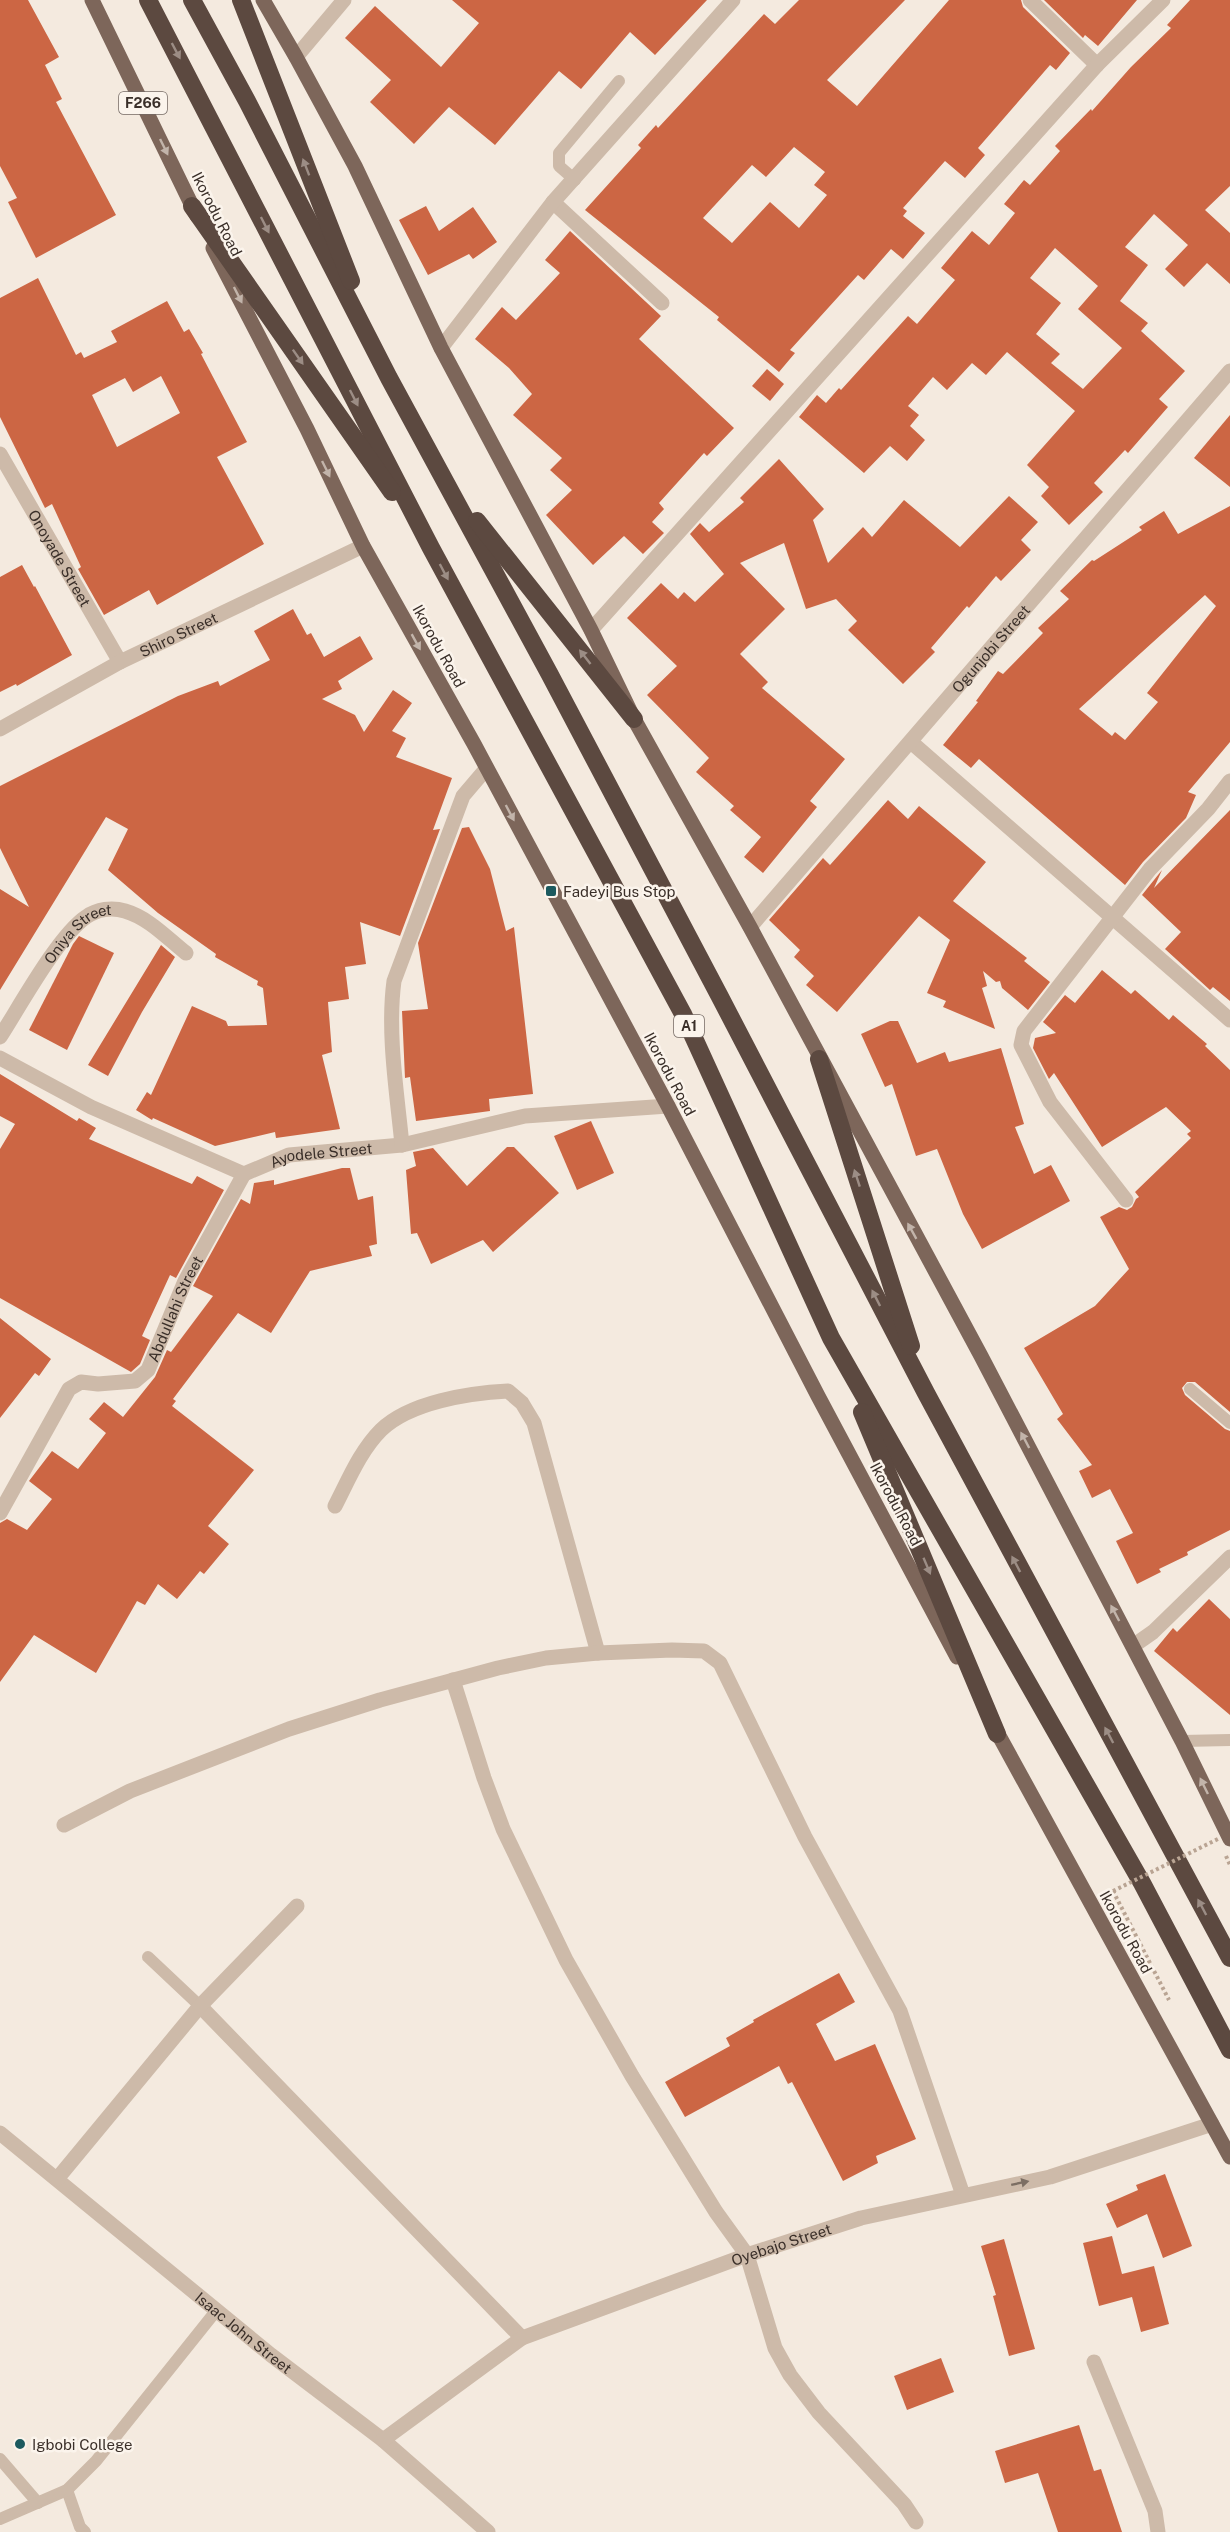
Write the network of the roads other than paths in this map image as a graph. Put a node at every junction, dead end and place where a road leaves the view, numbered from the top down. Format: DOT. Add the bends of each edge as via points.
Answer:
graph roads {
  1 [pos="92,0"];
  2 [pos="148,0"];
  3 [pos="192,0"];
  4 [pos="241,0"];
  5 [pos="263,0"];
  6 [pos="344,0"];
  7 [pos="733,0"];
  8 [pos="1030,0"];
  9 [pos="1163,0"];
  10 [pos="296,57"];
  11 [pos="1097,65"];
  12 [pos="619,81"];
  13 [pos="575,180"];
  14 [pos="554,202"];
  15 [pos="192,206"];
  16 [pos="662,303"];
  17 [pos="441,348"];
  18 [pos="1230,371"];
  19 [pos="389,378"];
  20 [pos="0,454"];
  21 [pos="447,483"];
  22 [pos="363,546"];
  23 [pos="431,548"];
  24 [pos="591,630"];
  25 [pos="120,662"];
  26 [pos="634,719"];
  27 [pos="0,729"];
  28 [pos="911,742"];
  29 [pos="486,769"];
  30 [pos="1230,780"];
  31 [pos="1113,916"];
  32 [pos="750,927"];
  33 [pos="186,953"];
  34 [pos="1230,1020"];
  35 [pos="0,1037"];
  36 [pos="0,1058"];
  37 [pos="819,1059"];
  38 [pos="668,1106"];
  39 [pos="402,1145"];
  40 [pos="244,1174"];
  41 [pos="1126,1200"];
  42 [pos="831,1338"];
  43 [pos="1190,1389"];
  44 [pos="926,1393"];
  45 [pos="1230,1423"];
  46 [pos="335,1506"];
  47 [pos="0,1513"];
  48 [pos="1230,1557"];
  49 [pos="1133,1646"];
  50 [pos="598,1653"];
  51 [pos="453,1680"];
  52 [pos="997,1734"];
  53 [pos="1230,1740"];
  54 [pos="1182,1741"];
  55 [pos="64,1825"];
  56 [pos="1224,1839"];
  57 [pos="297,1906"];
  58 [pos="148,1957"];
  59 [pos="1230,1958"];
  60 [pos="200,2006"];
  61 [pos="1230,2050"];
  62 [pos="1212,2124"];
  63 [pos="0,2133"];
  64 [pos="1230,2157"];
  65 [pos="57,2179"];
  66 [pos="963,2195"];
  67 [pos="747,2255"];
  68 [pos="216,2311"];
  69 [pos="522,2338"];
  70 [pos="1094,2362"];
  71 [pos="383,2440"];
  72 [pos="0,2459"];
  73 [pos="67,2490"];
  74 [pos="38,2503"];
  75 [pos="0,2519"];
  76 [pos="916,2522"];
  77 [pos="81,2530"];
  78 [pos="488,2532"];
  79 [pos="1158,2532"];
  1 -- 15 [label="main road, Ikorodu Road / F266, one-way"];
  2 -- 23 [label="highway, Ikorodu Road / A1, one-way"];
  3 -- 19 [label="highway, A1"];
  19 -- 4 [label="highway, one-way"];
  5 -- 10 [label="main road"];
  6 -- 10 [label="street"];
  7 -- 13 [label="street"];
  8 -- 11 [label="street"];
  9 -- 11 [label="street"];
  10 -- 17 [label="main road" via="355,166"];
  11 -- 24 [label="street"];
  12 -- 13 [label="lane" via="559,153 559,166"];
  13 -- 14 [label="street"];
  14 -- 16 [label="street"];
  14 -- 17 [label="street"];
  15 -- 22 [label="main road, Ikorodu Road, one-way"];
  15 -- 23 [label="highway, one-way"];
  17 -- 24 [label="main road"];
  18 -- 28 [label="street, Ogunjobi Street"];
  19 -- 21 [label="highway, A1"];
  20 -- 25 [label="street, Onoyade Street"];
  26 -- 21 [label="highway, one-way"];
  44 -- 21 [label="highway, A1, one-way"];
  22 -- 25 [label="street, Shiro Street"];
  22 -- 29 [label="main road, Ikorodu Road, one-way"];
  23 -- 42 [label="highway, Ikorodu Road / A1, one-way" via="683,1014"];
  24 -- 26 [label="main road"];
  25 -- 27 [label="street, Shiro Street"];
  26 -- 32 [label="main road"];
  28 -- 31 [label="street"];
  28 -- 32 [label="street, Ogunjobi Street"];
  29 -- 38 [label="main road, Ikorodu Road, one-way"];
  29 -- 39 [label="street" via="463,796 394,981 393,1029"];
  30 -- 31 [label="street"];
  31 -- 34 [label="street"];
  31 -- 41 [label="street" via="1024,1031 1021,1045 1050,1102"];
  32 -- 37 [label="main road"];
  33 -- 35 [label="street, Oniya Street" via="147,921 125,911 102,909 88,915 58,948"];
  36 -- 40 [label="street" via="92,1107"];
  44 -- 37 [label="highway, one-way"];
  49 -- 37 [label="main road, one-way"];
  38 -- 39 [label="street, Ayodele Street" via="525,1116"];
  38 -- 52 [label="main road, Ikorodu Road"];
  39 -- 40 [label="street, Ayodele Street" via="289,1155"];
  40 -- 47 [label="street, Abdullahi Street" via="185,1281 148,1370 135,1381 81,1382 69,1389"];
  42 -- 52 [label="highway, one-way"];
  42 -- 61 [label="highway, Ikorodu Road / A1" via="1142,1883"];
  43 -- 45 [label="lane"];
  59 -- 44 [label="highway, A1, one-way"];
  46 -- 50 [label="street" via="358,1461 381,1430 442,1399 508,1391 522,1403 534,1423"];
  48 -- 49 [label="street" via="1178,1609"];
  49 -- 54 [label="main road"];
  50 -- 51 [label="street" via="546,1658"];
  50 -- 66 [label="street" via="704,1651 720,1663 805,1837 900,2011"];
  51 -- 55 [label="street" via="278,1733 130,1791"];
  51 -- 67 [label="street" via="503,1829 566,1960 632,2076"];
  52 -- 62 [label="main road, Ikorodu Road"];
  53 -- 54 [label="lane"];
  56 -- 54 [label="main road, one-way"];
  57 -- 60 [label="street"];
  58 -- 60 [label="lane"];
  60 -- 65 [label="street"];
  60 -- 69 [label="street"];
  62 -- 64 [label="main road, Ikorodu Road"];
  66 -- 62 [label="street, Oyebajo Street, one-way" via="1050,2177"];
  63 -- 65 [label="street, Isaac John Street"];
  65 -- 68 [label="street, Isaac John Street"];
  66 -- 67 [label="street, Oyebajo Street" via="861,2218"];
  67 -- 69 [label="street, Oyebajo Street"];
  67 -- 76 [label="street" via="775,2348 790,2375"];
  68 -- 71 [label="street, Isaac John Street"];
  68 -- 73 [label="lane" via="96,2461"];
  69 -- 71 [label="street, Oyebajo Street"];
  70 -- 79 [label="street" via="1155,2511"];
  71 -- 78 [label="street, Isaac John Street"];
  72 -- 74 [label="lane"];
  73 -- 74 [label="lane"];
  73 -- 77 [label="lane"];
  74 -- 75 [label="lane"];
}
